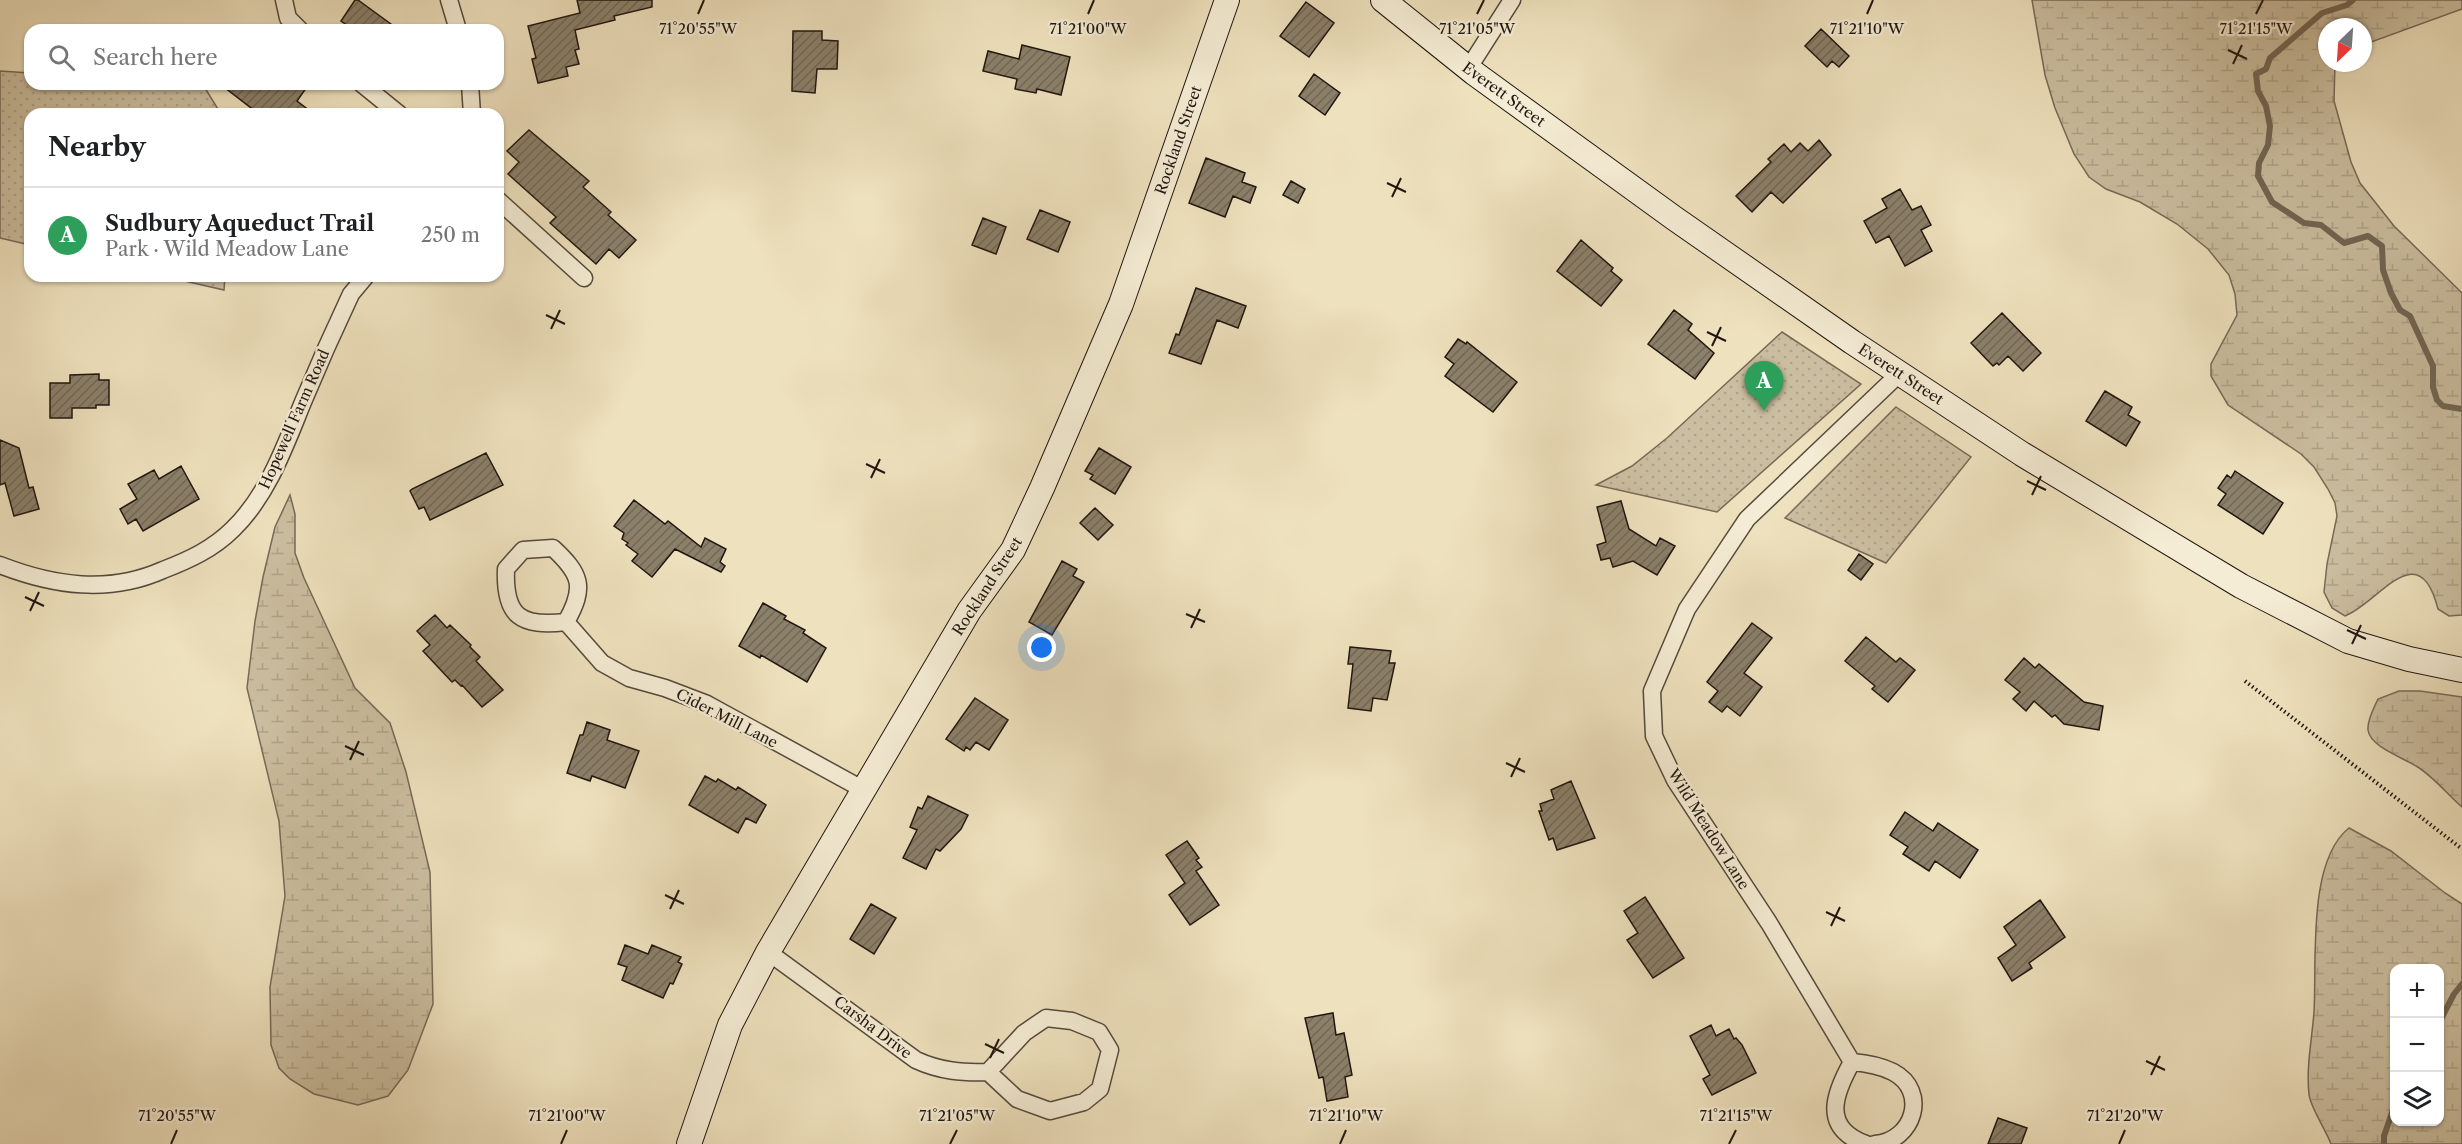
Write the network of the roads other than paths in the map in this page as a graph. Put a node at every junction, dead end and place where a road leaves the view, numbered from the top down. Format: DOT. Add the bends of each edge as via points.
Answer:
graph roads {
  1 [pos="284,0"];
  2 [pos="449,0"];
  3 [pos="1227,0"];
  4 [pos="1383,0"];
  5 [pos="1512,0"];
  6 [pos="294,24"];
  7 [pos="456,24"];
  8 [pos="1468,69"];
  9 [pos="369,90"];
  10 [pos="470,90"];
  11 [pos="392,108"];
  12 [pos="472,108"];
  13 [pos="504,205"];
  14 [pos="584,278"];
  15 [pos="361,282"];
  16 [pos="1900,373"];
  17 [pos="0,565"];
  18 [pos="566,622"];
  19 [pos="2462,670"];
  20 [pos="864,790"];
  21 [pos="768,952"];
  22 [pos="1852,1062"];
  23 [pos="988,1072"];
  24 [pos="689,1144"];
  25 [pos="1866,1144"];
  26 [pos="1875,1144"];
  1 -- 6 [label="street" via="288,18"];
  2 -- 7 [label="street"];
  3 -- 20 [label="street, Rockland Street" via="1120,304 1042,488 1013,550 969,610"];
  4 -- 8 [label="street, Everett Street"];
  5 -- 8 [label="street"];
  8 -- 16 [label="street, Everett Street" via="1764,281"];
  9 -- 11 [label="street"];
  10 -- 12 [label="street"];
  13 -- 14 [label="street"];
  15 -- 17 [label="street, Hopewell Farm Road" via="351,294 261,494 233,529 200,555 142,580 95,586 26,575"];
  16 -- 19 [label="street, Everett Street" via="2022,454 2264,599 2348,641"];
  16 -- 22 [label="street, Wild Meadow Lane" via="1747,519 1687,609 1652,691 1654,736 1675,780 1769,923"];
  18 -- 18 [label="street" via="579,585 573,566 553,548 523,550 506,569 505,592 510,607 527,622"];
  18 -- 20 [label="street, Cider Mill Lane" via="602,663 629,678 707,704"];
  20 -- 21 [label="street, Rockland Street"];
  21 -- 23 [label="street, Carsha Drive" via="916,1060 935,1069"];
  21 -- 24 [label="street, Rockland Street" via="730,1025"];
  22 -- 25 [label="street" via="1836,1093 1834,1106 1845,1133"];
  22 -- 26 [label="street" via="1892,1071 1905,1083 1914,1102 1906,1130 1896,1139"];
  23 -- 23 [label="street" via="1024,1033 1046,1018 1072,1021 1099,1032 1110,1050 1100,1089 1084,1102 1050,1112 1017,1100"];
}
